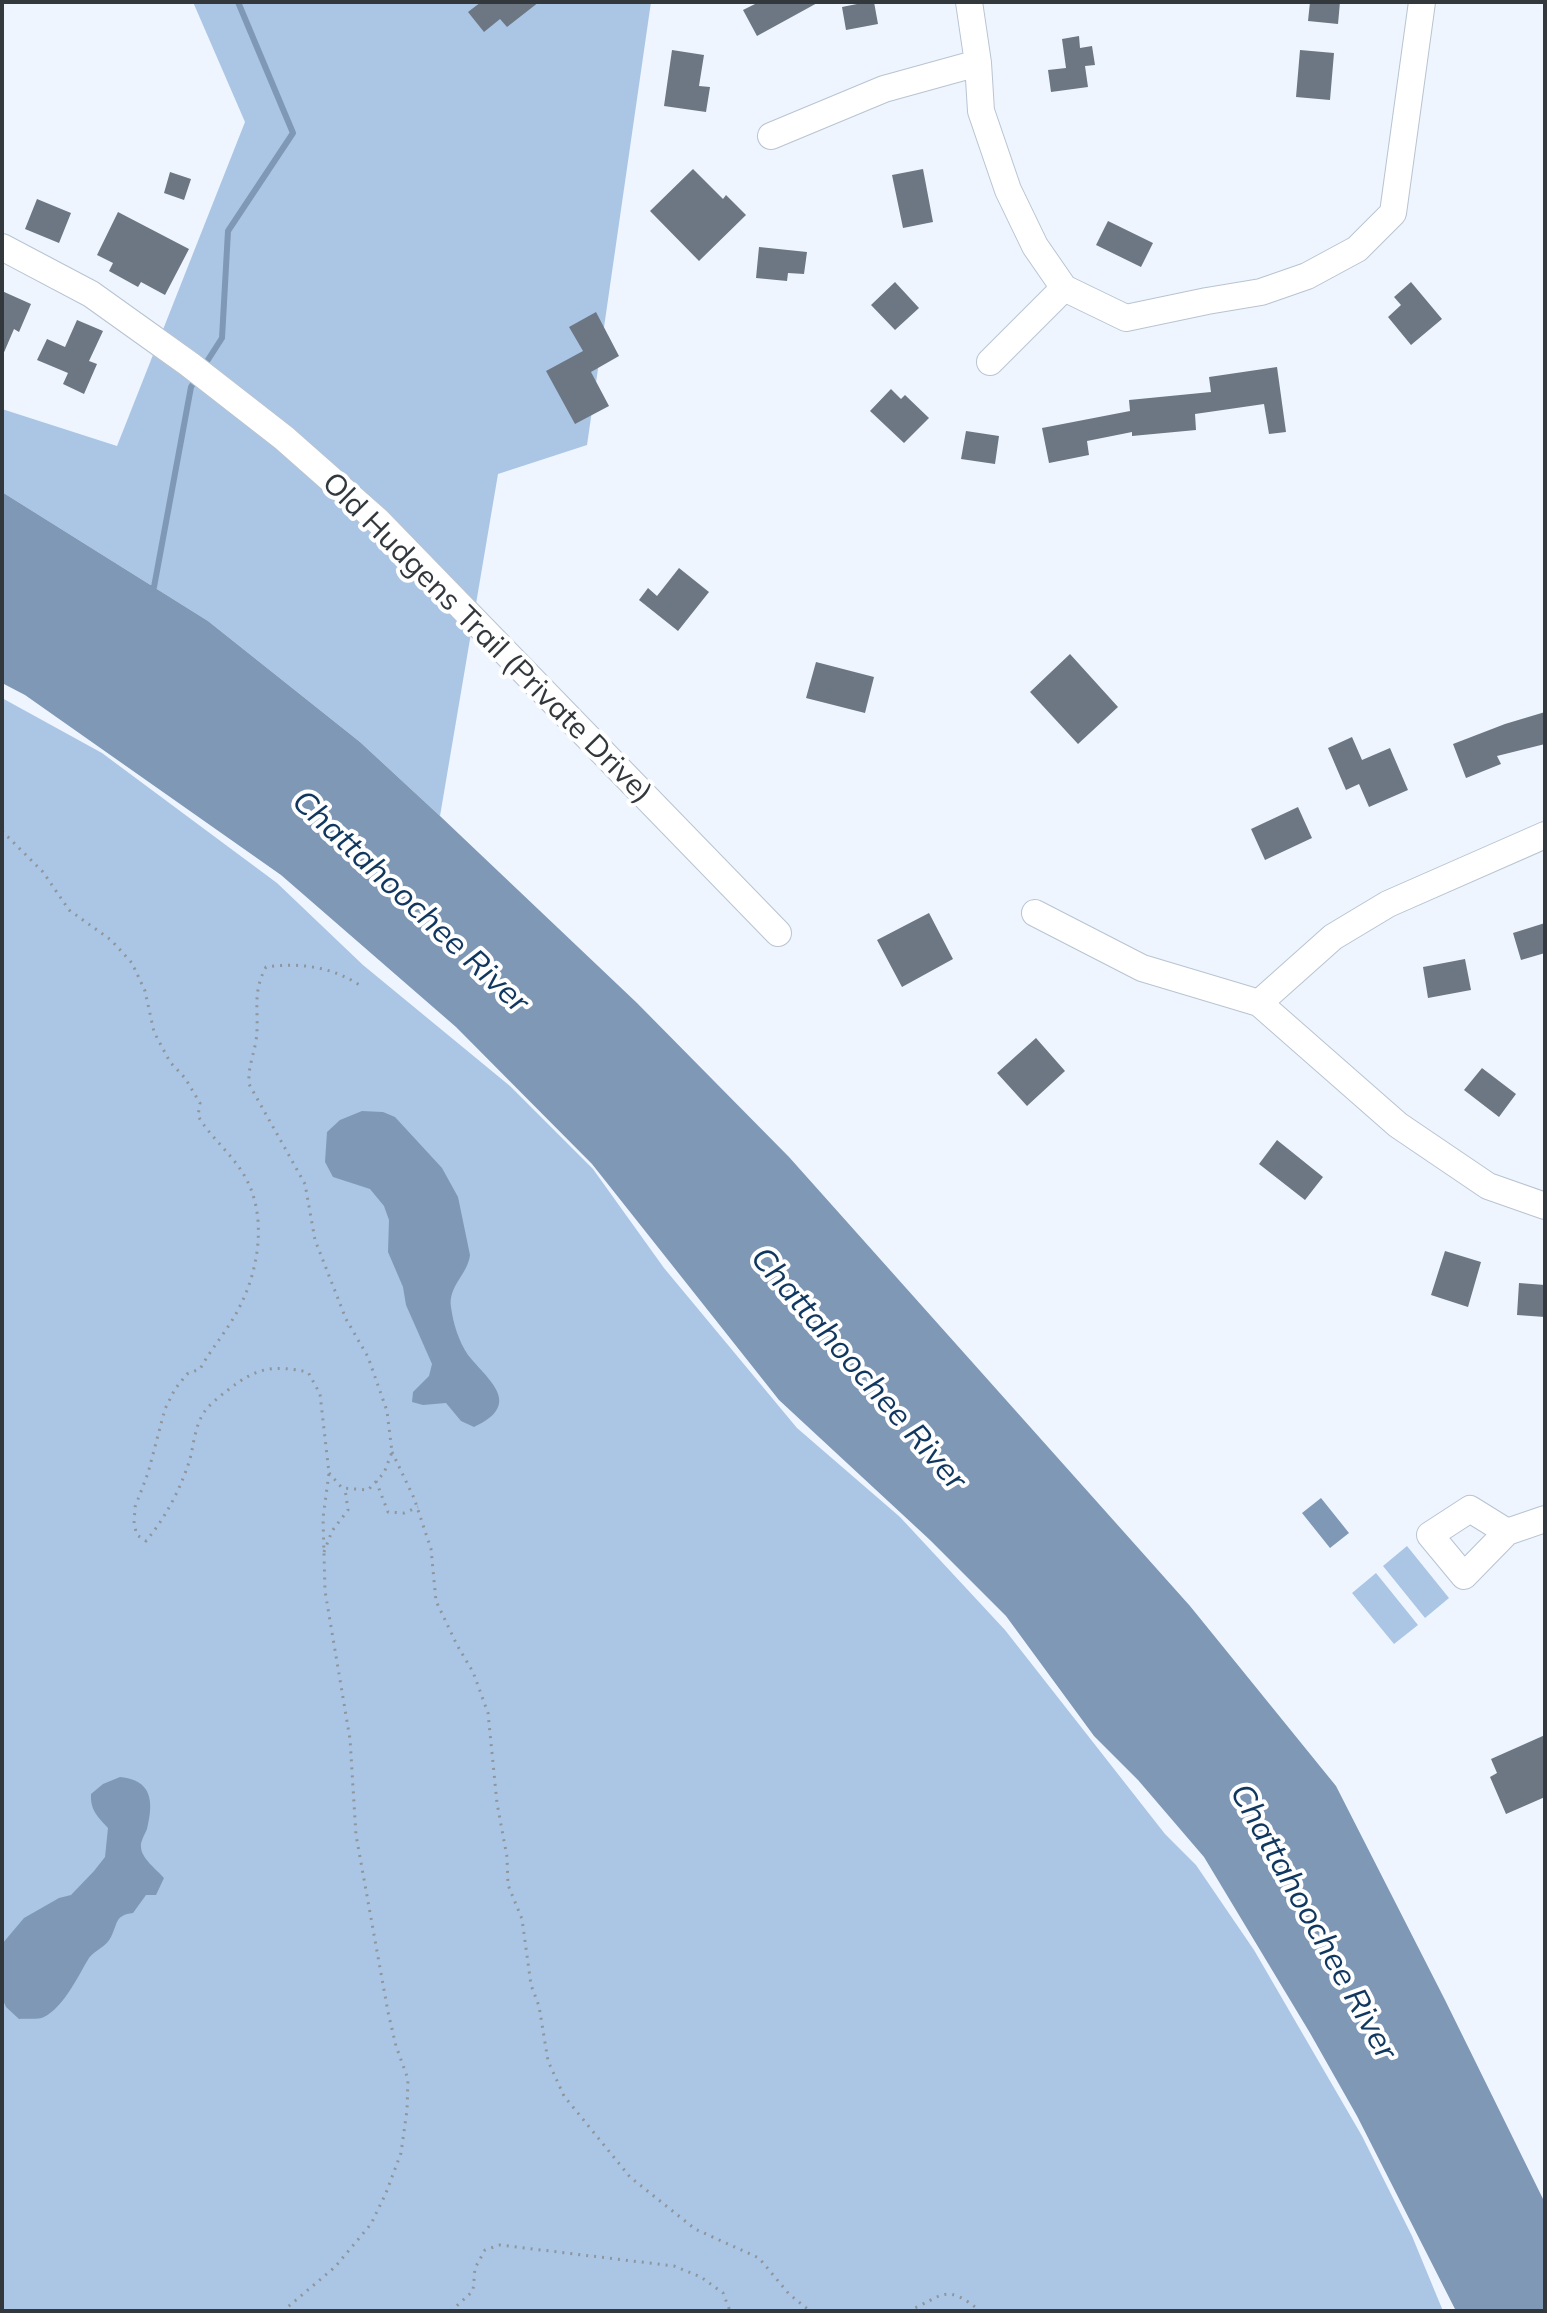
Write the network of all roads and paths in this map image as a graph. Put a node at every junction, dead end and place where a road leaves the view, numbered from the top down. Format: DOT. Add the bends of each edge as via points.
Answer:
graph roads {
  1 [pos="969,2"];
  2 [pos="1422,2"];
  3 [pos="978,63"];
  4 [pos="771,136"];
  5 [pos="2,247"];
  6 [pos="1064,288"];
  7 [pos="990,362"];
  8 [pos="2,831"];
  9 [pos="1545,835"];
  10 [pos="1035,913"];
  11 [pos="778,933"];
  12 [pos="362,987"];
  13 [pos="1259,1003"];
  14 [pos="1545,1206"];
  15 [pos="392,1452"];
  16 [pos="329,1473"];
  17 [pos="376,1481"];
  18 [pos="345,1489"];
  19 [pos="418,1507"];
  20 [pos="1545,1519"];
  21 [pos="1507,1532"];
  22 [pos="323,1555"];
  23 [pos="283,2311"];
  24 [pos="451,2311"];
  25 [pos="730,2311"];
  26 [pos="810,2311"];
  27 [pos="908,2311"];
  28 [pos="980,2311"];
  1 -- 3 [label="street"];
  2 -- 6 [label="street" via="1393,213 1357,249 1307,276 1261,292 1126,318"];
  3 -- 4 [label="street" via="884,89"];
  3 -- 6 [label="street" via="981,111 1008,190 1035,246"];
  5 -- 11 [label="street, Old Hudgens Trail (Private Drive)" via="91,294 186,362 378,521"];
  6 -- 7 [label="street"];
  8 -- 16 [label="path" via="43,872 69,910 111,940 132,963 154,1032 200,1103 198,1116 204,1127 243,1172 259,1213 251,1276 240,1306 200,1369 187,1374 165,1409 135,1507 137,1535 146,1541 166,1514 185,1476 205,1412 260,1369 308,1372 320,1394"];
  9 -- 13 [label="street" via="1388,904 1333,937"];
  10 -- 13 [label="street" via="1142,968"];
  12 -- 15 [label="path" via="320,968 266,967 257,983 256,1041 248,1076 305,1184 315,1240 387,1411"];
  13 -- 14 [label="street" via="1398,1125 1488,1186"];
  15 -- 17 [label="path"];
  15 -- 19 [label="path"];
  16 -- 18 [label="path"];
  16 -- 22 [label="path"];
  17 -- 18 [label="path" via="368,1490"];
  17 -- 19 [label="path" via="388,1512"];
  18 -- 22 [label="path" via="348,1510"];
  19 -- 26 [label="path" via="431,1549 436,1601 488,1713 508,1885 522,1919 548,2061 564,2096 630,2177 695,2229 759,2258"];
  20 -- 21 [label="street"];
  22 -- 23 [label="path" via="350,1739 356,1835 388,2012 408,2079 407,2110 401,2153 371,2224 335,2267"];
  24 -- 25 [label="path" via="473,2291 475,2268 485,2250 500,2245 674,2266 723,2293"];
  27 -- 28 [label="path" via="950,2293"];
}
